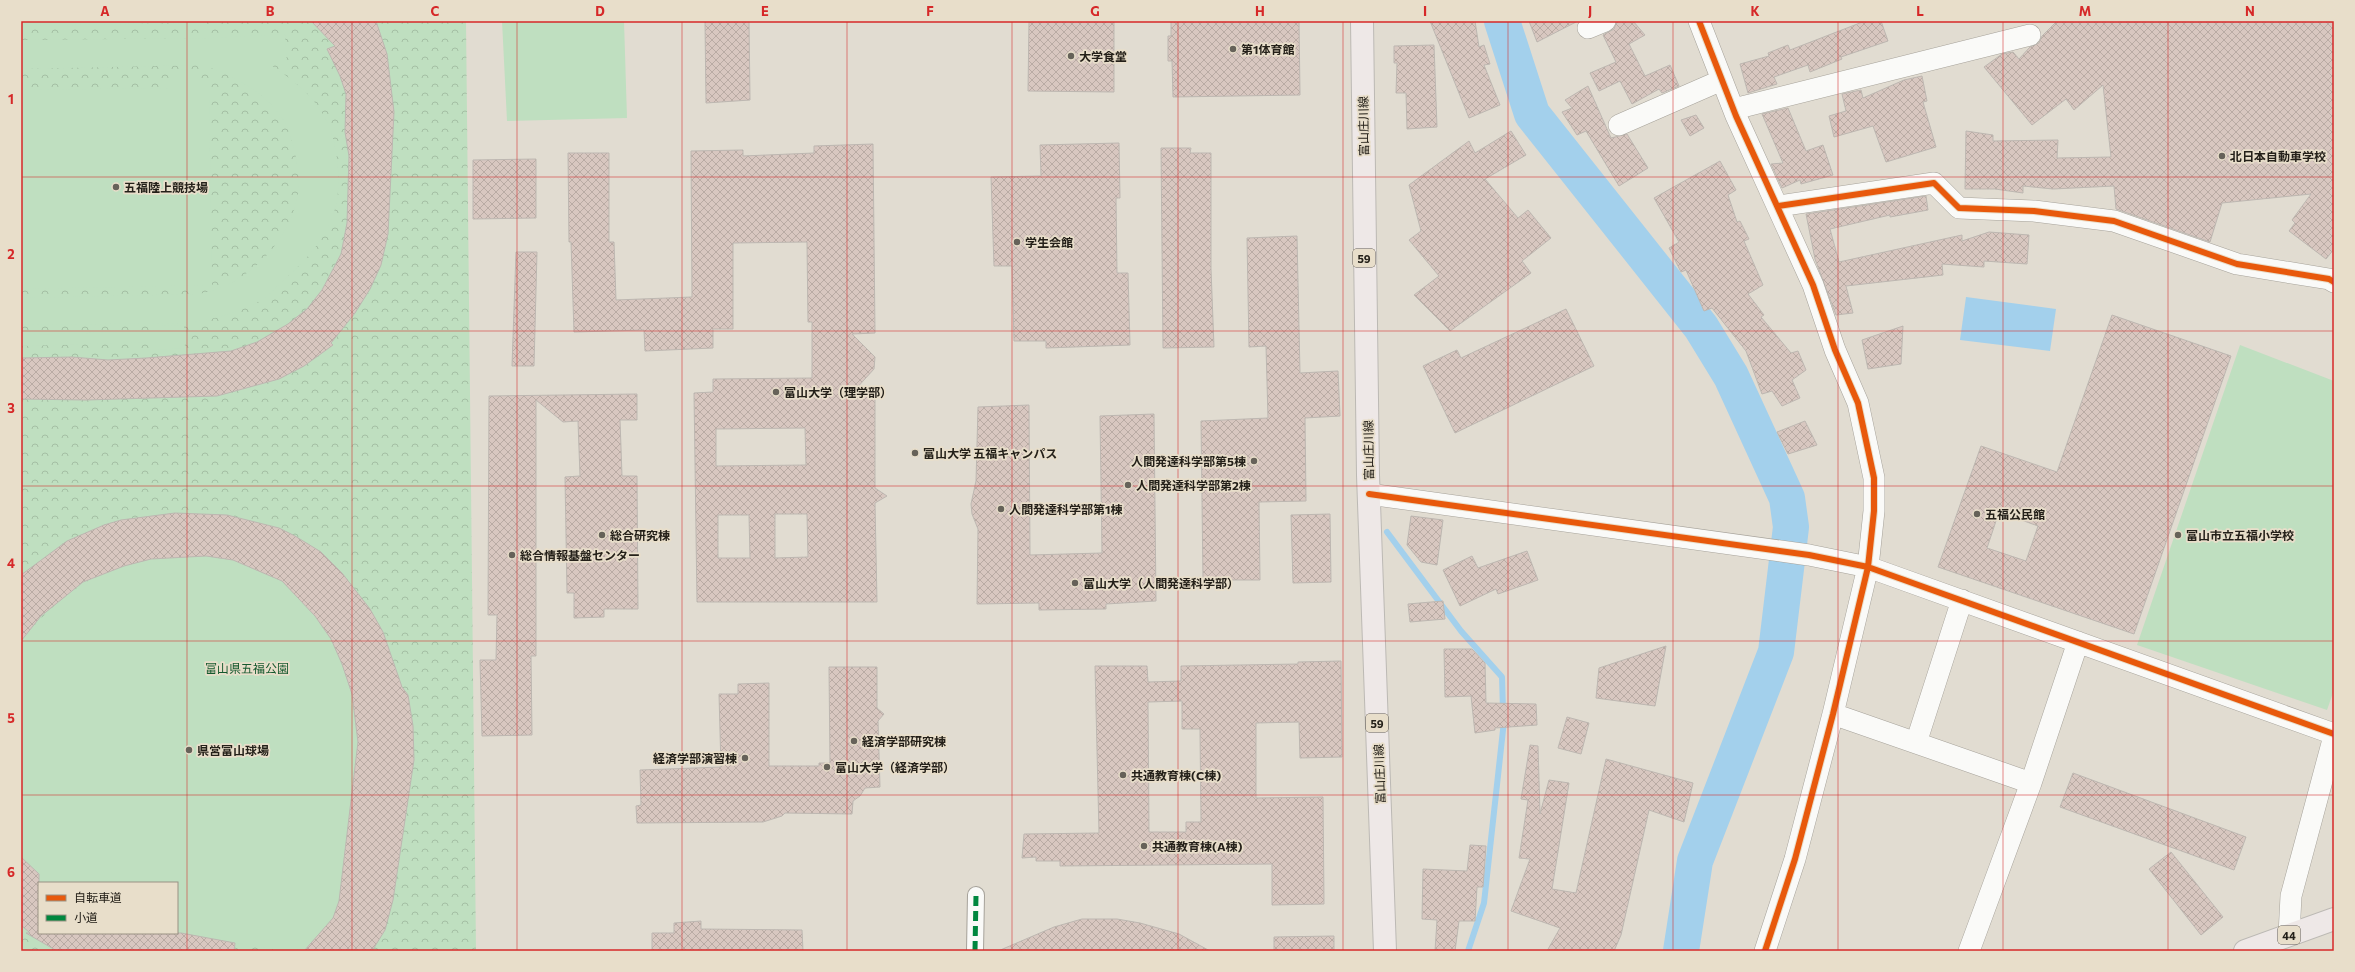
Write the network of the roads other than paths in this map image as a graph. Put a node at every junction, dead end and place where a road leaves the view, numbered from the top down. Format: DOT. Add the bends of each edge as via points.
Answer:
graph roads {
  1 [pos="1362,21"];
  2 [pos="1699,21"];
  3 [pos="2030,35"];
  4 [pos="1722,80"];
  5 [pos="1734,109"];
  6 [pos="1620,125"];
  7 [pos="1778,206"];
  8 [pos="2334,282"];
  9 [pos="1369,494"];
  10 [pos="1868,567"];
  11 [pos="1962,600"];
  12 [pos="2078,642"];
  13 [pos="1833,714"];
  14 [pos="2334,735"];
  15 [pos="1916,744"];
  16 [pos="2031,783"];
  17 [pos="976,895"];
  18 [pos="2334,919"];
  19 [pos="2290,935"];
  20 [pos="975,951"];
  21 [pos="1385,951"];
  22 [pos="1765,951"];
  23 [pos="1969,951"];
  24 [pos="2246,951"];
  1 -- 9 [label="main road, 富山庄川線 / 59"];
  2 -- 4 [label="street"];
  3 -- 5 [label="street"];
  4 -- 5 [label="street"];
  4 -- 6 [label="street"];
  5 -- 7 [label="street"];
  7 -- 8 [label="street" via="1934,183 1959,208 2034,211 2114,220 2237,264 2329,279"];
  7 -- 10 [label="street" via="1813,285 1858,403 1874,478 1874,511"];
  9 -- 10 [label="street" via="1809,555"];
  9 -- 21 [label="main road, 富山庄川線 / 59"];
  10 -- 11 [label="street"];
  10 -- 13 [label="street"];
  11 -- 12 [label="street"];
  11 -- 15 [label="street"];
  12 -- 14 [label="street"];
  12 -- 16 [label="street"];
  13 -- 15 [label="street"];
  13 -- 22 [label="street" via="1795,859"];
  14 -- 19 [label="street" via="2291,896"];
  15 -- 16 [label="street"];
  16 -- 23 [label="street"];
  17 -- 20 [label="street"];
  18 -- 19 [label="main road, 44"];
  19 -- 24 [label="main road, 44"];
}
